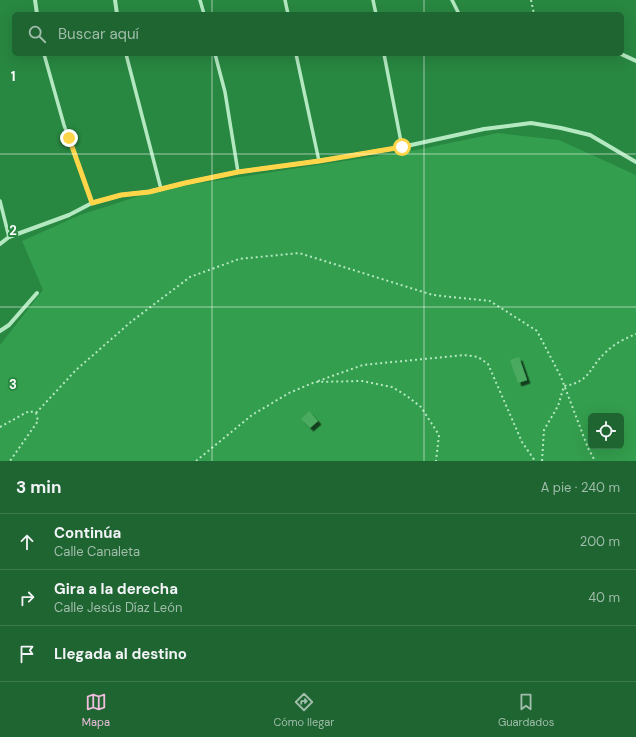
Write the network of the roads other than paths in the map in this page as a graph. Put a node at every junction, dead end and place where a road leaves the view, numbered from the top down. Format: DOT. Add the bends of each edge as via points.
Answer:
graph roads {
  1 [pos="35,0"];
  2 [pos="115,0"];
  3 [pos="200,0"];
  4 [pos="285,0"];
  5 [pos="373,0"];
  6 [pos="452,0"];
  7 [pos="37,12"];
  8 [pos="117,12"];
  9 [pos="203,12"];
  10 [pos="288,12"];
  11 [pos="376,12"];
  12 [pos="458,12"];
  13 [pos="624,55"];
  14 [pos="45,56"];
  15 [pos="127,56"];
  16 [pos="216,56"];
  17 [pos="296,56"];
  18 [pos="384,56"];
  19 [pos="636,61"];
  20 [pos="402,147"];
  21 [pos="319,161"];
  22 [pos="636,162"];
  23 [pos="238,172"];
  24 [pos="162,189"];
  25 [pos="0,201"];
  26 [pos="92,203"];
  27 [pos="9,236"];
  28 [pos="0,244"];
  29 [pos="37,293"];
  30 [pos="0,330"];
  1 -- 7 [label="street"];
  2 -- 8 [label="street"];
  3 -- 9 [label="street"];
  4 -- 10 [label="street"];
  5 -- 11 [label="street"];
  6 -- 12 [label="street"];
  13 -- 19 [label="street"];
  14 -- 26 [label="street" via="64,125"];
  15 -- 24 [label="street"];
  16 -- 23 [label="street" via="225,92"];
  17 -- 21 [label="street"];
  18 -- 20 [label="street"];
  20 -- 21 [label="street"];
  20 -- 22 [label="street" via="484,128 531,123 590,135"];
  21 -- 23 [label="street"];
  23 -- 24 [label="street"];
  24 -- 26 [label="street" via="121,195"];
  25 -- 27 [label="street"];
  26 -- 27 [label="street" via="68,215"];
  27 -- 28 [label="street"];
  29 -- 30 [label="street" via="9,325"];
}
